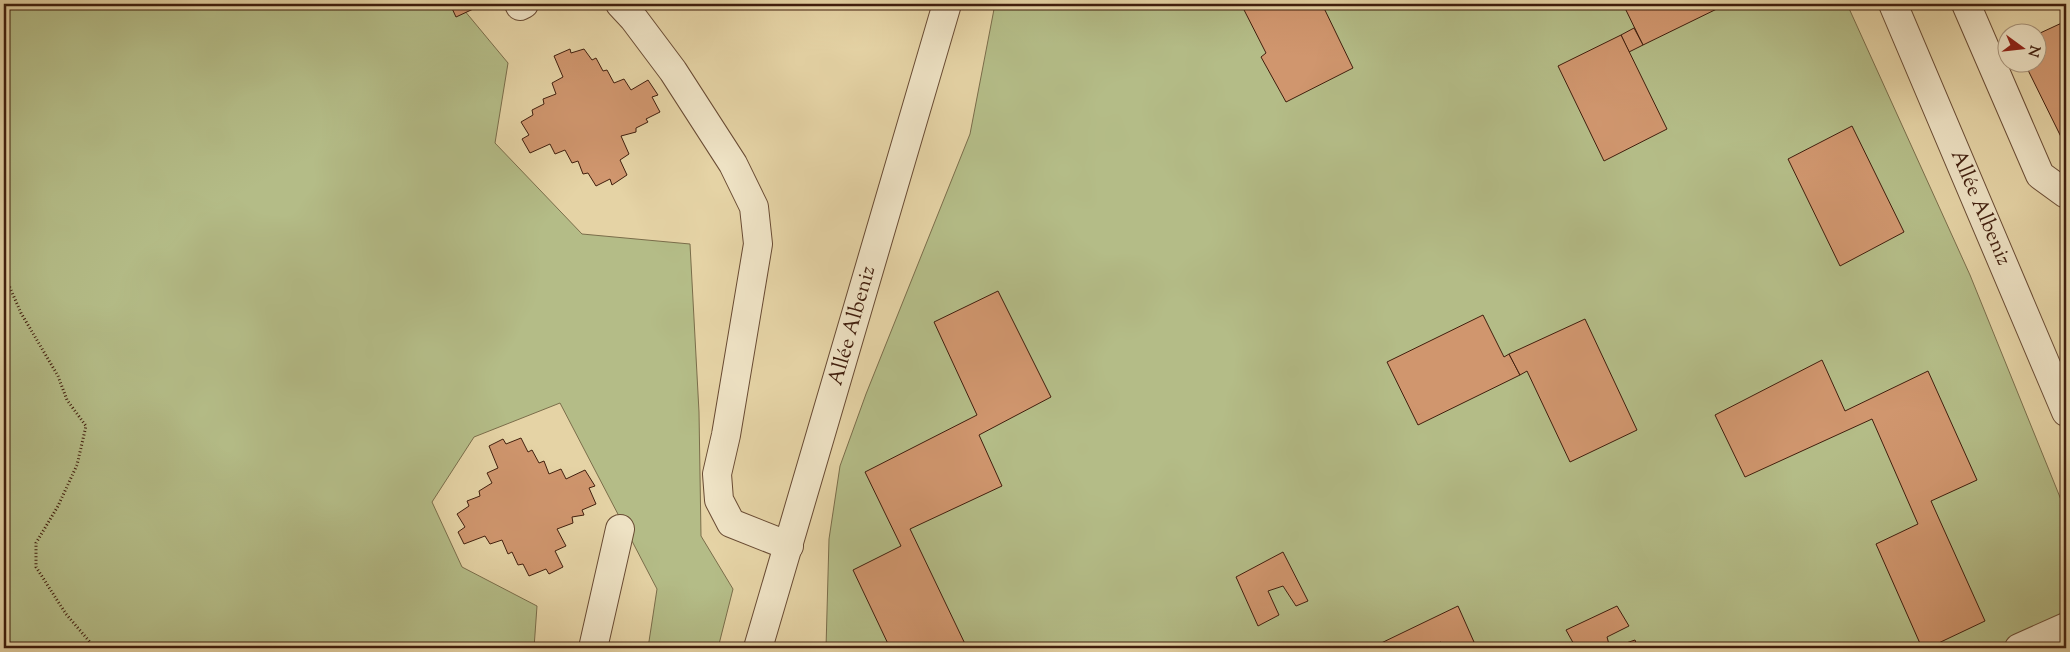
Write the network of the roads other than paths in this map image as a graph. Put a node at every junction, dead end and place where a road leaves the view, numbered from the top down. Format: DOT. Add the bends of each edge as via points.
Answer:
graph roads {
  1 [pos="519,4"];
  2 [pos="524,4"];
  3 [pos="620,4"];
  4 [pos="947,4"];
  5 [pos="1893,4"];
  6 [pos="1966,4"];
  7 [pos="2066,194"];
  8 [pos="2066,412"];
  9 [pos="620,529"];
  10 [pos="789,546"];
  11 [pos="2066,627"];
  12 [pos="593,648"];
  13 [pos="758,648"];
  14 [pos="2018,648"];
  1 -- 2 [label="street"];
  3 -- 10 [label="street" via="672,71 733,164 754,206 758,244 717,474 719,500 731,523"];
  4 -- 10 [label="street, Allée Albeniz"];
  5 -- 8 [label="street, Allée Albeniz"];
  6 -- 7 [label="street" via="2040,175"];
  9 -- 12 [label="street"];
  10 -- 13 [label="street, Allée Albeniz"];
  11 -- 14 [label="street"];
}
